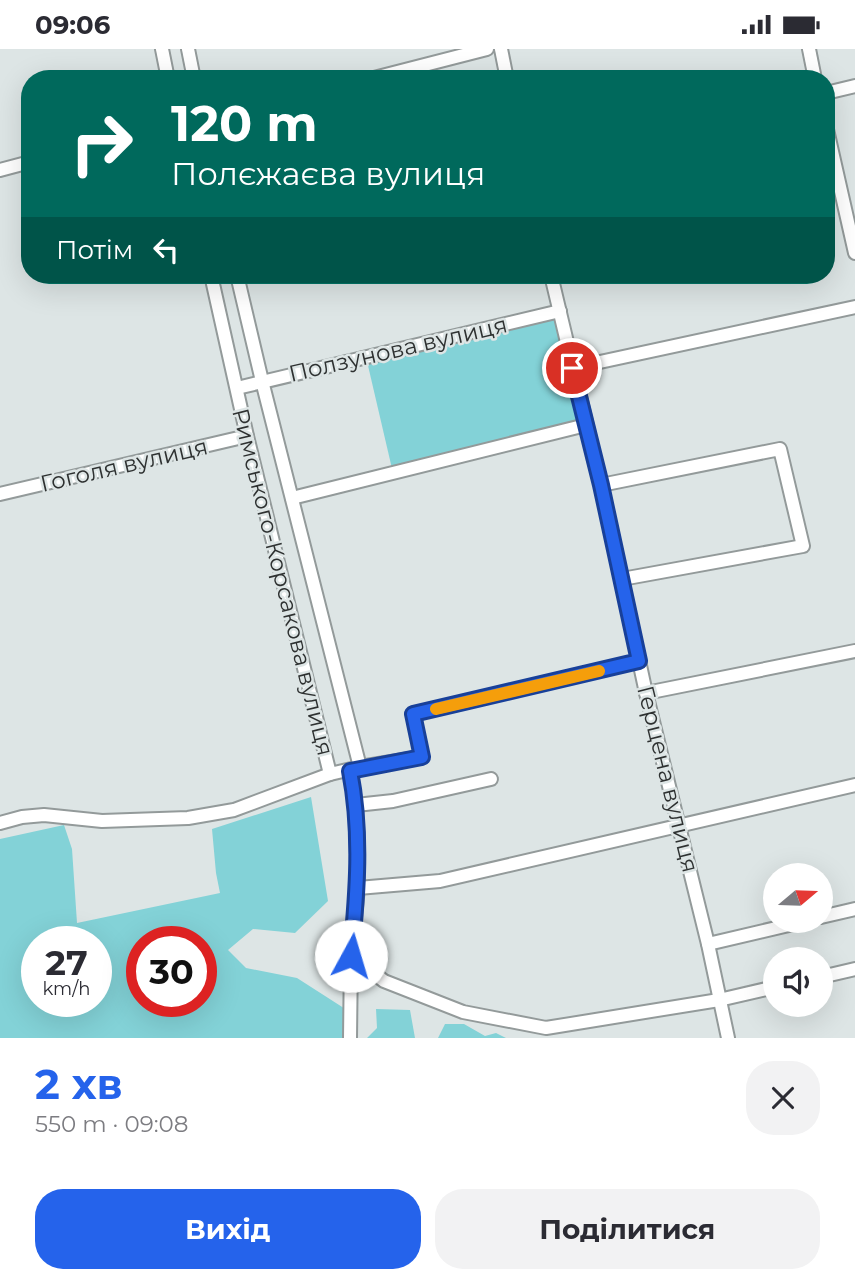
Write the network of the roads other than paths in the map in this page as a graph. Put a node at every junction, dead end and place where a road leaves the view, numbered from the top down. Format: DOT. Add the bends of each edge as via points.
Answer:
graph roads {
  1 [pos="162,49"];
  2 [pos="188,49"];
  3 [pos="487,49"];
  4 [pos="500,49"];
  5 [pos="809,49"];
  6 [pos="166,70"];
  7 [pos="192,70"];
  8 [pos="405,70"];
  9 [pos="505,70"];
  10 [pos="813,70"];
  11 [pos="855,86"];
  12 [pos="835,91"];
  13 [pos="835,157"];
  14 [pos="21,164"];
  15 [pos="0,170"];
  16 [pos="851,213"];
  17 [pos="855,253"];
  18 [pos="213,284"];
  19 [pos="239,284"];
  20 [pos="553,284"];
  21 [pos="855,307"];
  22 [pos="560,311"];
  23 [pos="572,368"];
  24 [pos="262,381"];
  25 [pos="237,388"];
  26 [pos="586,425"];
  27 [pos="247,436"];
  28 [pos="601,485"];
  29 [pos="0,493"];
  30 [pos="292,498"];
  31 [pos="622,579"];
  32 [pos="855,651"];
  33 [pos="639,661"];
  34 [pos="646,693"];
  35 [pos="355,769"];
  36 [pos="330,774"];
  37 [pos="491,779"];
  38 [pos="855,785"];
  39 [pos="356,805"];
  40 [pos="0,823"];
  41 [pos="680,827"];
  42 [pos="358,888"];
  43 [pos="855,909"];
  44 [pos="833,914"];
  45 [pos="763,931"];
  46 [pos="708,944"];
  47 [pos="351,956"];
  48 [pos="855,969"];
  49 [pos="833,974"];
  50 [pos="763,990"];
  51 [pos="719,1000"];
  52 [pos="350,1038"];
  53 [pos="728,1038"];
  1 -- 6 [label="street"];
  2 -- 7 [label="street"];
  3 -- 8 [label="street"];
  4 -- 9 [label="street"];
  5 -- 10 [label="street"];
  11 -- 12 [label="street"];
  13 -- 16 [label="street"];
  14 -- 15 [label="street"];
  16 -- 17 [label="street"];
  18 -- 25 [label="street, Римського-Корсакова вулиця"];
  19 -- 24 [label="street, Римського-Корсакова вулиця"];
  20 -- 22 [label="street, Герцена вулиця"];
  21 -- 23 [label="street"];
  22 -- 23 [label="street, Герцена вулиця"];
  22 -- 24 [label="street, Ползунова вулиця"];
  23 -- 26 [label="street, Герцена вулиця"];
  24 -- 25 [label="street, Ползунова вулиця"];
  24 -- 30 [label="street, Римського-Корсакова вулиця"];
  25 -- 27 [label="street, Римського-Корсакова вулиця"];
  26 -- 28 [label="street, Герцена вулиця"];
  26 -- 30 [label="street"];
  27 -- 29 [label="street, Гоголя вулиця"];
  27 -- 36 [label="street, Римського-Корсакова вулиця"];
  28 -- 31 [label="street, Герцена вулиця"];
  28 -- 31 [label="street" via="780,449 803,546"];
  30 -- 35 [label="street, Римського-Корсакова вулиця"];
  31 -- 33 [label="street, Герцена вулиця"];
  32 -- 34 [label="street"];
  33 -- 34 [label="street, Герцена вулиця"];
  33 -- 35 [label="street" via="413,714 422,757"];
  34 -- 41 [label="street, Герцена вулиця"];
  35 -- 36 [label="street, Римського-Корсакова вулиця"];
  35 -- 39 [label="street"];
  36 -- 40 [label="street" via="234,810 188,818 102,821 44,815"];
  37 -- 39 [label="street"];
  38 -- 41 [label="street"];
  39 -- 42 [label="street"];
  41 -- 42 [label="street" via="440,881"];
  41 -- 46 [label="street, Герцена вулиця"];
  42 -- 47 [label="street"];
  43 -- 44 [label="street"];
  45 -- 46 [label="street"];
  46 -- 51 [label="street, Герцена вулиця"];
  47 -- 51 [label="street" via="384,981 463,1012 546,1028"];
  47 -- 52 [label="street"];
  48 -- 49 [label="street"];
  50 -- 51 [label="street"];
  51 -- 53 [label="street, Герцена вулиця"];
}
